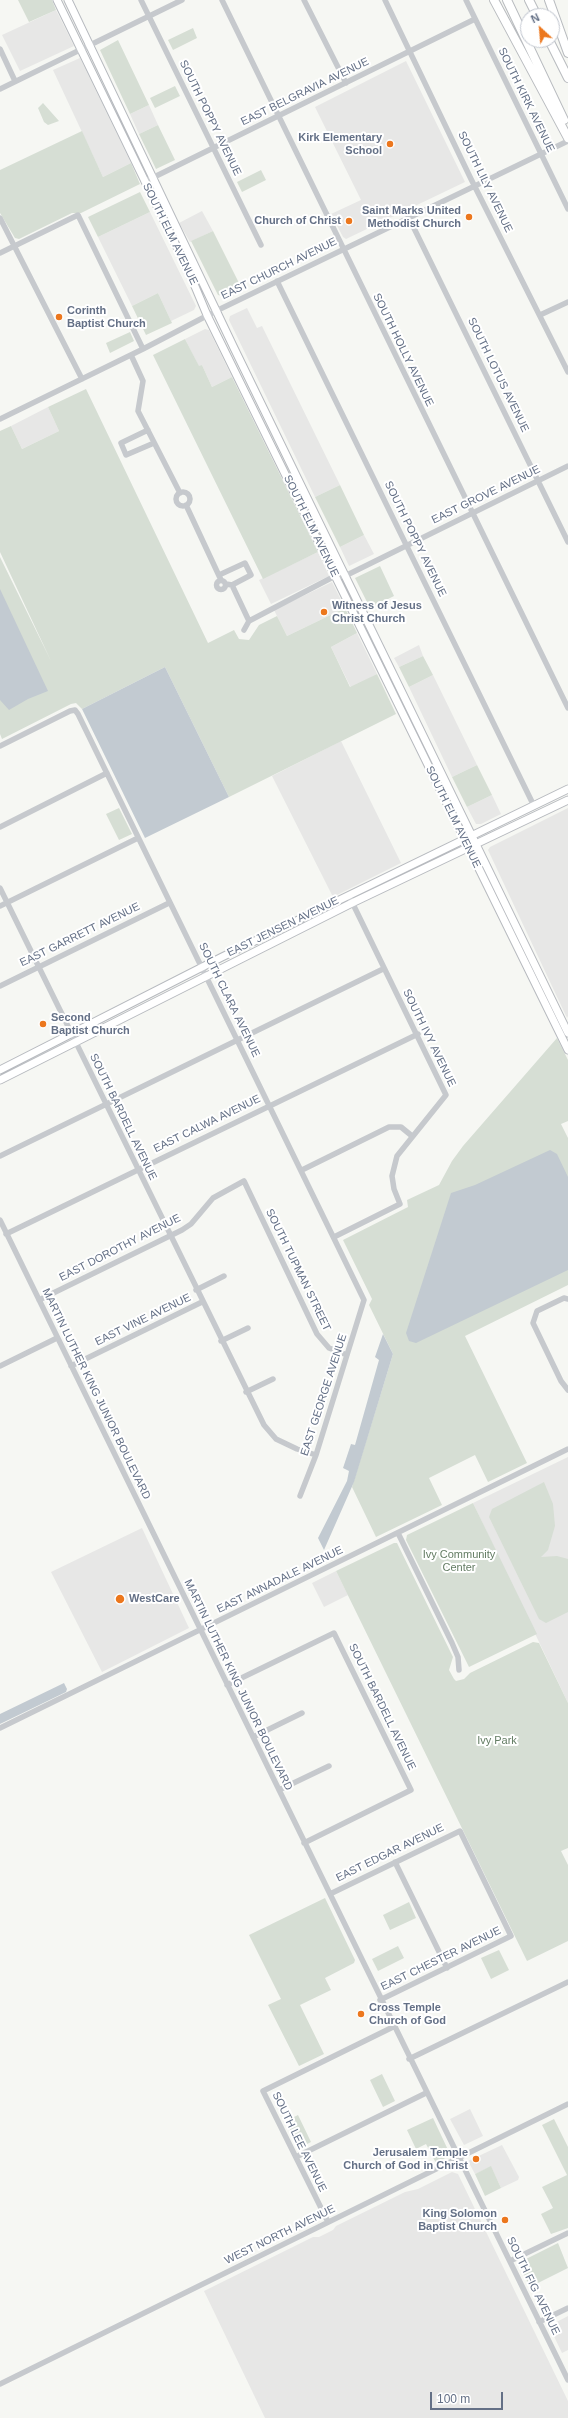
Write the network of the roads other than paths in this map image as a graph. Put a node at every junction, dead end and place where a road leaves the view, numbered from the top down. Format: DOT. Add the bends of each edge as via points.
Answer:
graph roads {
  1 [pos="58,0"];
  2 [pos="68,0"];
  3 [pos="140,0"];
  4 [pos="182,0"];
  5 [pos="222,0"];
  6 [pos="304,0"];
  7 [pos="385,0"];
  8 [pos="466,0"];
  9 [pos="494,0"];
  10 [pos="507,0"];
  11 [pos="549,0"];
  12 [pos="148,16"];
  13 [pos="476,19"];
  14 [pos="90,45"];
  15 [pos="553,48"];
  16 [pos="0,49"];
  17 [pos="82,49"];
  18 [pos="410,52"];
  19 [pos="568,53"];
  20 [pos="568,78"];
  21 [pos="15,81"];
  22 [pos="346,83"];
  23 [pos="0,89"];
  24 [pos="278,116"];
  25 [pos="562,121"];
  26 [pos="568,130"];
  27 [pos="568,138"];
  28 [pos="568,141"];
  29 [pos="214,148"];
  30 [pos="541,154"];
  31 [pos="154,177"];
  32 [pos="144,182"];
  33 [pos="475,187"];
  34 [pos="568,209"];
  35 [pos="0,218"];
  36 [pos="410,218"];
  37 [pos="261,245"];
  38 [pos="14,246"];
  39 [pos="343,249"];
  40 [pos="0,253"];
  41 [pos="277,281"];
  42 [pos="568,302"];
  43 [pos="216,311"];
  44 [pos="207,315"];
  45 [pos="540,315"];
  46 [pos="143,349"];
  47 [pos="131,355"];
  48 [pos="568,372"];
  49 [pos="82,380"];
  50 [pos="0,419"];
  51 [pos="148,430"];
  52 [pos="154,443"];
  53 [pos="568,466"];
  54 [pos="538,480"];
  55 [pos="180,493"];
  56 [pos="186,505"];
  57 [pos="472,512"];
  58 [pos="568,542"];
  59 [pos="406,544"];
  60 [pos="335,576"];
  61 [pos="345,576"];
  62 [pos="220,578"];
  63 [pos="229,585"];
  64 [pos="249,621"];
  65 [pos="244,630"];
  66 [pos="568,708"];
  67 [pos="0,746"];
  68 [pos="107,773"];
  69 [pos="568,789"];
  70 [pos="568,800"];
  71 [pos="534,806"];
  72 [pos="0,827"];
  73 [pos="473,836"];
  74 [pos="138,838"];
  75 [pos="464,840"];
  76 [pos="477,844"];
  77 [pos="468,849"];
  78 [pos="0,888"];
  79 [pos="348,895"];
  80 [pos="7,902"];
  81 [pos="169,903"];
  82 [pos="352,904"];
  83 [pos="0,906"];
  84 [pos="38,967"];
  85 [pos="203,967"];
  86 [pos="384,969"];
  87 [pos="207,976"];
  88 [pos="0,986"];
  89 [pos="568,1033"];
  90 [pos="71,1034"];
  91 [pos="418,1034"];
  92 [pos="566,1040"];
  93 [pos="238,1041"];
  94 [pos="75,1042"];
  95 [pos="568,1050"];
  96 [pos="0,1070"];
  97 [pos="0,1080"];
  98 [pos="105,1104"];
  99 [pos="269,1105"];
  100 [pos="412,1136"];
  101 [pos="0,1156"];
  102 [pos="137,1169"];
  103 [pos="302,1170"];
  104 [pos="244,1181"];
  105 [pos="0,1220"];
  106 [pos="2,1228"];
  107 [pos="6,1234"];
  108 [pos="169,1236"];
  109 [pos="334,1237"];
  110 [pos="224,1276"];
  111 [pos="196,1290"];
  112 [pos="568,1299"];
  113 [pos="39,1300"];
  114 [pos="364,1300"];
  115 [pos="202,1302"];
  116 [pos="248,1328"];
  117 [pos="57,1338"];
  118 [pos="221,1341"];
  119 [pos="347,1355"];
  120 [pos="1,1363"];
  121 [pos="71,1366"];
  122 [pos="274,1380"];
  123 [pos="568,1390"];
  124 [pos="246,1392"];
  125 [pos="568,1449"];
  126 [pos="316,1455"];
  127 [pos="300,1496"];
  128 [pos="398,1533"];
  129 [pos="200,1630"];
  130 [pos="459,1670"];
  131 [pos="227,1685"];
  132 [pos="302,1713"];
  133 [pos="0,1728"];
  134 [pos="253,1737"];
  135 [pos="329,1766"];
  136 [pos="279,1790"];
  137 [pos="304,1843"];
  138 [pos="395,1862"];
  139 [pos="330,1894"];
  140 [pos="511,1936"];
  141 [pos="447,1968"];
  142 [pos="568,1982"];
  143 [pos="380,2000"];
  144 [pos="393,2027"];
  145 [pos="409,2059"];
  146 [pos="426,2093"];
  147 [pos="568,2104"];
  148 [pos="296,2156"];
  149 [pos="459,2158"];
  150 [pos="328,2222"];
  151 [pos="568,2232"];
  152 [pos="510,2261"];
  153 [pos="568,2308"];
  154 [pos="539,2322"];
  155 [pos="568,2380"];
  156 [pos="0,2384"];
  1 -- 17 [label="main road, SOUTH ELM AVENUE"];
  2 -- 14 [label="main road, SOUTH ELM AVENUE"];
  3 -- 12 [label="street, SOUTH POPPY AVENUE"];
  4 -- 12 [label="street"];
  5 -- 24 [label="street, SOUTH HOLLY AVENUE"];
  6 -- 22 [label="street"];
  7 -- 18 [label="street, SOUTH LILY AVENUE"];
  8 -- 13 [label="street, SOUTH KIRK AVENUE"];
  9 -- 25 [label="highway"];
  10 -- 25 [label="highway"];
  11 -- 19 [label="highway"];
  12 -- 14 [label="street"];
  12 -- 29 [label="street, SOUTH POPPY AVENUE"];
  13 -- 18 [label="street, EAST BELGRAVIA AVENUE"];
  13 -- 30 [label="street, SOUTH KIRK AVENUE"];
  14 -- 17 [label="street"];
  14 -- 31 [label="main road, SOUTH ELM AVENUE"];
  15 -- 20 [label="highway"];
  16 -- 21 [label="street"];
  17 -- 21 [label="street"];
  17 -- 32 [label="main road, SOUTH ELM AVENUE"];
  18 -- 22 [label="street, EAST BELGRAVIA AVENUE"];
  18 -- 33 [label="street, SOUTH LILY AVENUE"];
  21 -- 23 [label="street"];
  22 -- 24 [label="street, EAST BELGRAVIA AVENUE"];
  24 -- 29 [label="street, EAST BELGRAVIA AVENUE"];
  24 -- 39 [label="street, SOUTH HOLLY AVENUE"];
  25 -- 26 [label="highway"];
  25 -- 27 [label="highway"];
  28 -- 30 [label="street, EAST CHURCH AVENUE"];
  29 -- 31 [label="street, EAST BELGRAVIA AVENUE"];
  29 -- 37 [label="street, SOUTH POPPY AVENUE"];
  30 -- 33 [label="street, EAST CHURCH AVENUE"];
  30 -- 34 [label="street, SOUTH KIRK AVENUE"];
  31 -- 32 [label="street, EAST BELGRAVIA AVENUE"];
  31 -- 43 [label="main road, SOUTH ELM AVENUE"];
  32 -- 44 [label="main road, SOUTH ELM AVENUE" via="189,272"];
  33 -- 36 [label="street, EAST CHURCH AVENUE"];
  33 -- 45 [label="street, SOUTH LILY AVENUE"];
  35 -- 38 [label="street"];
  36 -- 39 [label="street, EAST CHURCH AVENUE"];
  36 -- 54 [label="street, SOUTH LOTUS AVENUE"];
  38 -- 40 [label="street"];
  38 -- 46 [label="street" via="78,215"];
  38 -- 49 [label="street"];
  39 -- 41 [label="street, EAST CHURCH AVENUE"];
  39 -- 57 [label="street, SOUTH HOLLY AVENUE"];
  41 -- 43 [label="street, EAST CHURCH AVENUE"];
  41 -- 59 [label="street, SOUTH POPPY AVENUE"];
  42 -- 45 [label="street"];
  43 -- 44 [label="street, EAST CHURCH AVENUE"];
  43 -- 61 [label="main road, SOUTH ELM AVENUE"];
  44 -- 46 [label="street, EAST CHURCH AVENUE"];
  44 -- 60 [label="main road, SOUTH ELM AVENUE"];
  45 -- 48 [label="street, SOUTH LILY AVENUE"];
  46 -- 47 [label="street, EAST CHURCH AVENUE"];
  47 -- 49 [label="street, EAST CHURCH AVENUE"];
  47 -- 51 [label="street" via="143,381 138,411"];
  49 -- 50 [label="street, EAST CHURCH AVENUE"];
  51 -- 52 [label="street"];
  51 -- 52 [label="street" via="121,443 126,455"];
  52 -- 55 [label="street"];
  53 -- 54 [label="street, EAST GROVE AVENUE"];
  54 -- 57 [label="street, EAST GROVE AVENUE"];
  54 -- 58 [label="street, SOUTH LOTUS AVENUE"];
  55 -- 56 [label="street" via="189,496 190,500"];
  55 -- 56 [label="street" via="176,501 179,505"];
  56 -- 62 [label="street"];
  57 -- 59 [label="street, EAST GROVE AVENUE"];
  57 -- 66 [label="street, SOUTH HOLLY AVENUE"];
  59 -- 61 [label="street, EAST GROVE AVENUE"];
  59 -- 71 [label="street, SOUTH POPPY AVENUE"];
  60 -- 61 [label="street, EAST GROVE AVENUE"];
  60 -- 64 [label="street, EAST GROVE AVENUE"];
  60 -- 75 [label="main road, SOUTH ELM AVENUE"];
  61 -- 73 [label="main road, SOUTH ELM AVENUE"];
  62 -- 63 [label="street" via="217,585 219,589"];
  62 -- 63 [label="street" via="245,563 251,575"];
  63 -- 64 [label="street"];
  64 -- 65 [label="street"];
  67 -- 68 [label="street, SOUTH CLARA AVENUE" via="75,710"];
  68 -- 72 [label="street"];
  68 -- 74 [label="street, SOUTH CLARA AVENUE"];
  69 -- 71 [label="main road, EAST JENSEN AVENUE"];
  70 -- 76 [label="main road, EAST JENSEN AVENUE"];
  71 -- 73 [label="main road, EAST JENSEN AVENUE"];
  73 -- 75 [label="main road, EAST JENSEN AVENUE"];
  73 -- 76 [label="main road, SOUTH ELM AVENUE"];
  74 -- 80 [label="street"];
  74 -- 81 [label="street, SOUTH CLARA AVENUE"];
  75 -- 77 [label="main road, SOUTH ELM AVENUE"];
  75 -- 79 [label="main road, EAST JENSEN AVENUE"];
  76 -- 77 [label="main road, EAST JENSEN AVENUE"];
  76 -- 89 [label="main road, SOUTH ELM AVENUE"];
  77 -- 82 [label="main road, EAST JENSEN AVENUE"];
  77 -- 92 [label="main road, SOUTH ELM AVENUE"];
  78 -- 80 [label="street, SOUTH BARDELL AVENUE"];
  79 -- 82 [label="street, SOUTH IVY AVENUE"];
  79 -- 85 [label="main road, EAST JENSEN AVENUE"];
  80 -- 83 [label="street"];
  80 -- 84 [label="street, SOUTH BARDELL AVENUE"];
  81 -- 84 [label="street, EAST GARRETT AVENUE"];
  81 -- 85 [label="street, SOUTH CLARA AVENUE"];
  82 -- 86 [label="street, SOUTH IVY AVENUE"];
  82 -- 87 [label="main road, EAST JENSEN AVENUE"];
  84 -- 88 [label="street, EAST GARRETT AVENUE"];
  84 -- 90 [label="street, SOUTH BARDELL AVENUE"];
  85 -- 87 [label="street, SOUTH CLARA AVENUE"];
  85 -- 90 [label="main road, EAST JENSEN AVENUE"];
  86 -- 91 [label="street, SOUTH IVY AVENUE"];
  86 -- 93 [label="street"];
  87 -- 93 [label="street, SOUTH CLARA AVENUE"];
  87 -- 94 [label="main road, EAST JENSEN AVENUE"];
  90 -- 94 [label="street, SOUTH BARDELL AVENUE"];
  90 -- 96 [label="main road, EAST JENSEN AVENUE"];
  91 -- 99 [label="street, EAST CALWA AVENUE"];
  91 -- 100 [label="street, SOUTH IVY AVENUE" via="446,1095"];
  92 -- 95 [label="main road, SOUTH ELM AVENUE"];
  93 -- 98 [label="street"];
  93 -- 99 [label="street, SOUTH CLARA AVENUE"];
  94 -- 97 [label="main road, EAST JENSEN AVENUE"];
  94 -- 98 [label="street, SOUTH BARDELL AVENUE"];
  98 -- 101 [label="street"];
  98 -- 102 [label="street, SOUTH BARDELL AVENUE"];
  99 -- 102 [label="street, EAST CALWA AVENUE"];
  99 -- 103 [label="street, SOUTH CLARA AVENUE"];
  100 -- 103 [label="street" via="401,1127 389,1127"];
  100 -- 109 [label="street, SOUTH IVY AVENUE" via="397,1156 393,1170 394,1189 400,1204"];
  102 -- 107 [label="street, EAST CALWA AVENUE"];
  102 -- 108 [label="street, SOUTH BARDELL AVENUE"];
  103 -- 109 [label="street, SOUTH CLARA AVENUE"];
  104 -- 108 [label="street, EAST DOROTHY AVENUE" via="213,1198 190,1224"];
  104 -- 119 [label="street, SOUTH TUPMAN STREET" via="318,1334 329,1348"];
  105 -- 106 [label="street, MARTIN LUTHER KING JUNIOR BOULEVARD"];
  106 -- 107 [label="street, MARTIN LUTHER KING JUNIOR BOULEVARD"];
  107 -- 113 [label="street, MARTIN LUTHER KING JUNIOR BOULEVARD"];
  108 -- 111 [label="street, SOUTH BARDELL AVENUE"];
  108 -- 113 [label="street, EAST DOROTHY AVENUE"];
  109 -- 114 [label="street, SOUTH CLARA AVENUE"];
  110 -- 111 [label="street"];
  111 -- 115 [label="street, SOUTH BARDELL AVENUE"];
  112 -- 123 [label="street" via="564,1298 537,1311 533,1323 560,1381"];
  113 -- 117 [label="street, MARTIN LUTHER KING JUNIOR BOULEVARD"];
  114 -- 119 [label="street, EAST GEORGE AVENUE"];
  115 -- 118 [label="street, SOUTH BARDELL AVENUE"];
  115 -- 121 [label="street, EAST VINE AVENUE"];
  116 -- 118 [label="street"];
  117 -- 120 [label="street"];
  117 -- 121 [label="street, MARTIN LUTHER KING JUNIOR BOULEVARD"];
  118 -- 124 [label="street, SOUTH BARDELL AVENUE"];
  119 -- 126 [label="street, EAST GEORGE AVENUE"];
  121 -- 129 [label="street, MARTIN LUTHER KING JUNIOR BOULEVARD"];
  122 -- 124 [label="street"];
  124 -- 126 [label="street, SOUTH BARDELL AVENUE" via="264,1425 276,1439"];
  125 -- 128 [label="street, EAST ANNADALE AVENUE"];
  126 -- 127 [label="street, EAST GEORGE AVENUE"];
  128 -- 129 [label="street, EAST ANNADALE AVENUE"];
  128 -- 130 [label="street" via="452,1642 458,1657"];
  129 -- 131 [label="street, MARTIN LUTHER KING JUNIOR BOULEVARD"];
  129 -- 133 [label="street, EAST ANNADALE AVENUE"];
  131 -- 134 [label="street, MARTIN LUTHER KING JUNIOR BOULEVARD"];
  131 -- 137 [label="street, SOUTH BARDELL AVENUE" via="334,1633 411,1790"];
  132 -- 134 [label="street"];
  134 -- 136 [label="street, MARTIN LUTHER KING JUNIOR BOULEVARD"];
  135 -- 136 [label="street"];
  136 -- 137 [label="street, MARTIN LUTHER KING JUNIOR BOULEVARD"];
  137 -- 139 [label="street, MARTIN LUTHER KING JUNIOR BOULEVARD"];
  138 -- 139 [label="street, EAST EDGAR AVENUE"];
  138 -- 140 [label="street, EAST EDGAR AVENUE" via="460,1831"];
  138 -- 141 [label="street"];
  139 -- 143 [label="street, MARTIN LUTHER KING JUNIOR BOULEVARD"];
  140 -- 141 [label="street, EAST CHESTER AVENUE"];
  141 -- 143 [label="street, EAST CHESTER AVENUE"];
  142 -- 145 [label="street"];
  143 -- 144 [label="street, MARTIN LUTHER KING JUNIOR BOULEVARD"];
  144 -- 145 [label="street, MARTIN LUTHER KING JUNIOR BOULEVARD"];
  144 -- 148 [label="street, SOUTH LEE AVENUE" via="263,2091"];
  145 -- 146 [label="street, MARTIN LUTHER KING JUNIOR BOULEVARD"];
  146 -- 148 [label="street"];
  146 -- 149 [label="street, MARTIN LUTHER KING JUNIOR BOULEVARD"];
  147 -- 149 [label="street, WEST NORTH AVENUE"];
  148 -- 150 [label="street, SOUTH LEE AVENUE"];
  149 -- 150 [label="street, WEST NORTH AVENUE"];
  149 -- 152 [label="street, SOUTH FIG AVENUE"];
  150 -- 156 [label="street, WEST NORTH AVENUE"];
  151 -- 152 [label="street"];
  152 -- 154 [label="street, SOUTH FIG AVENUE"];
  153 -- 154 [label="street"];
  154 -- 155 [label="street, SOUTH FIG AVENUE"];
}
